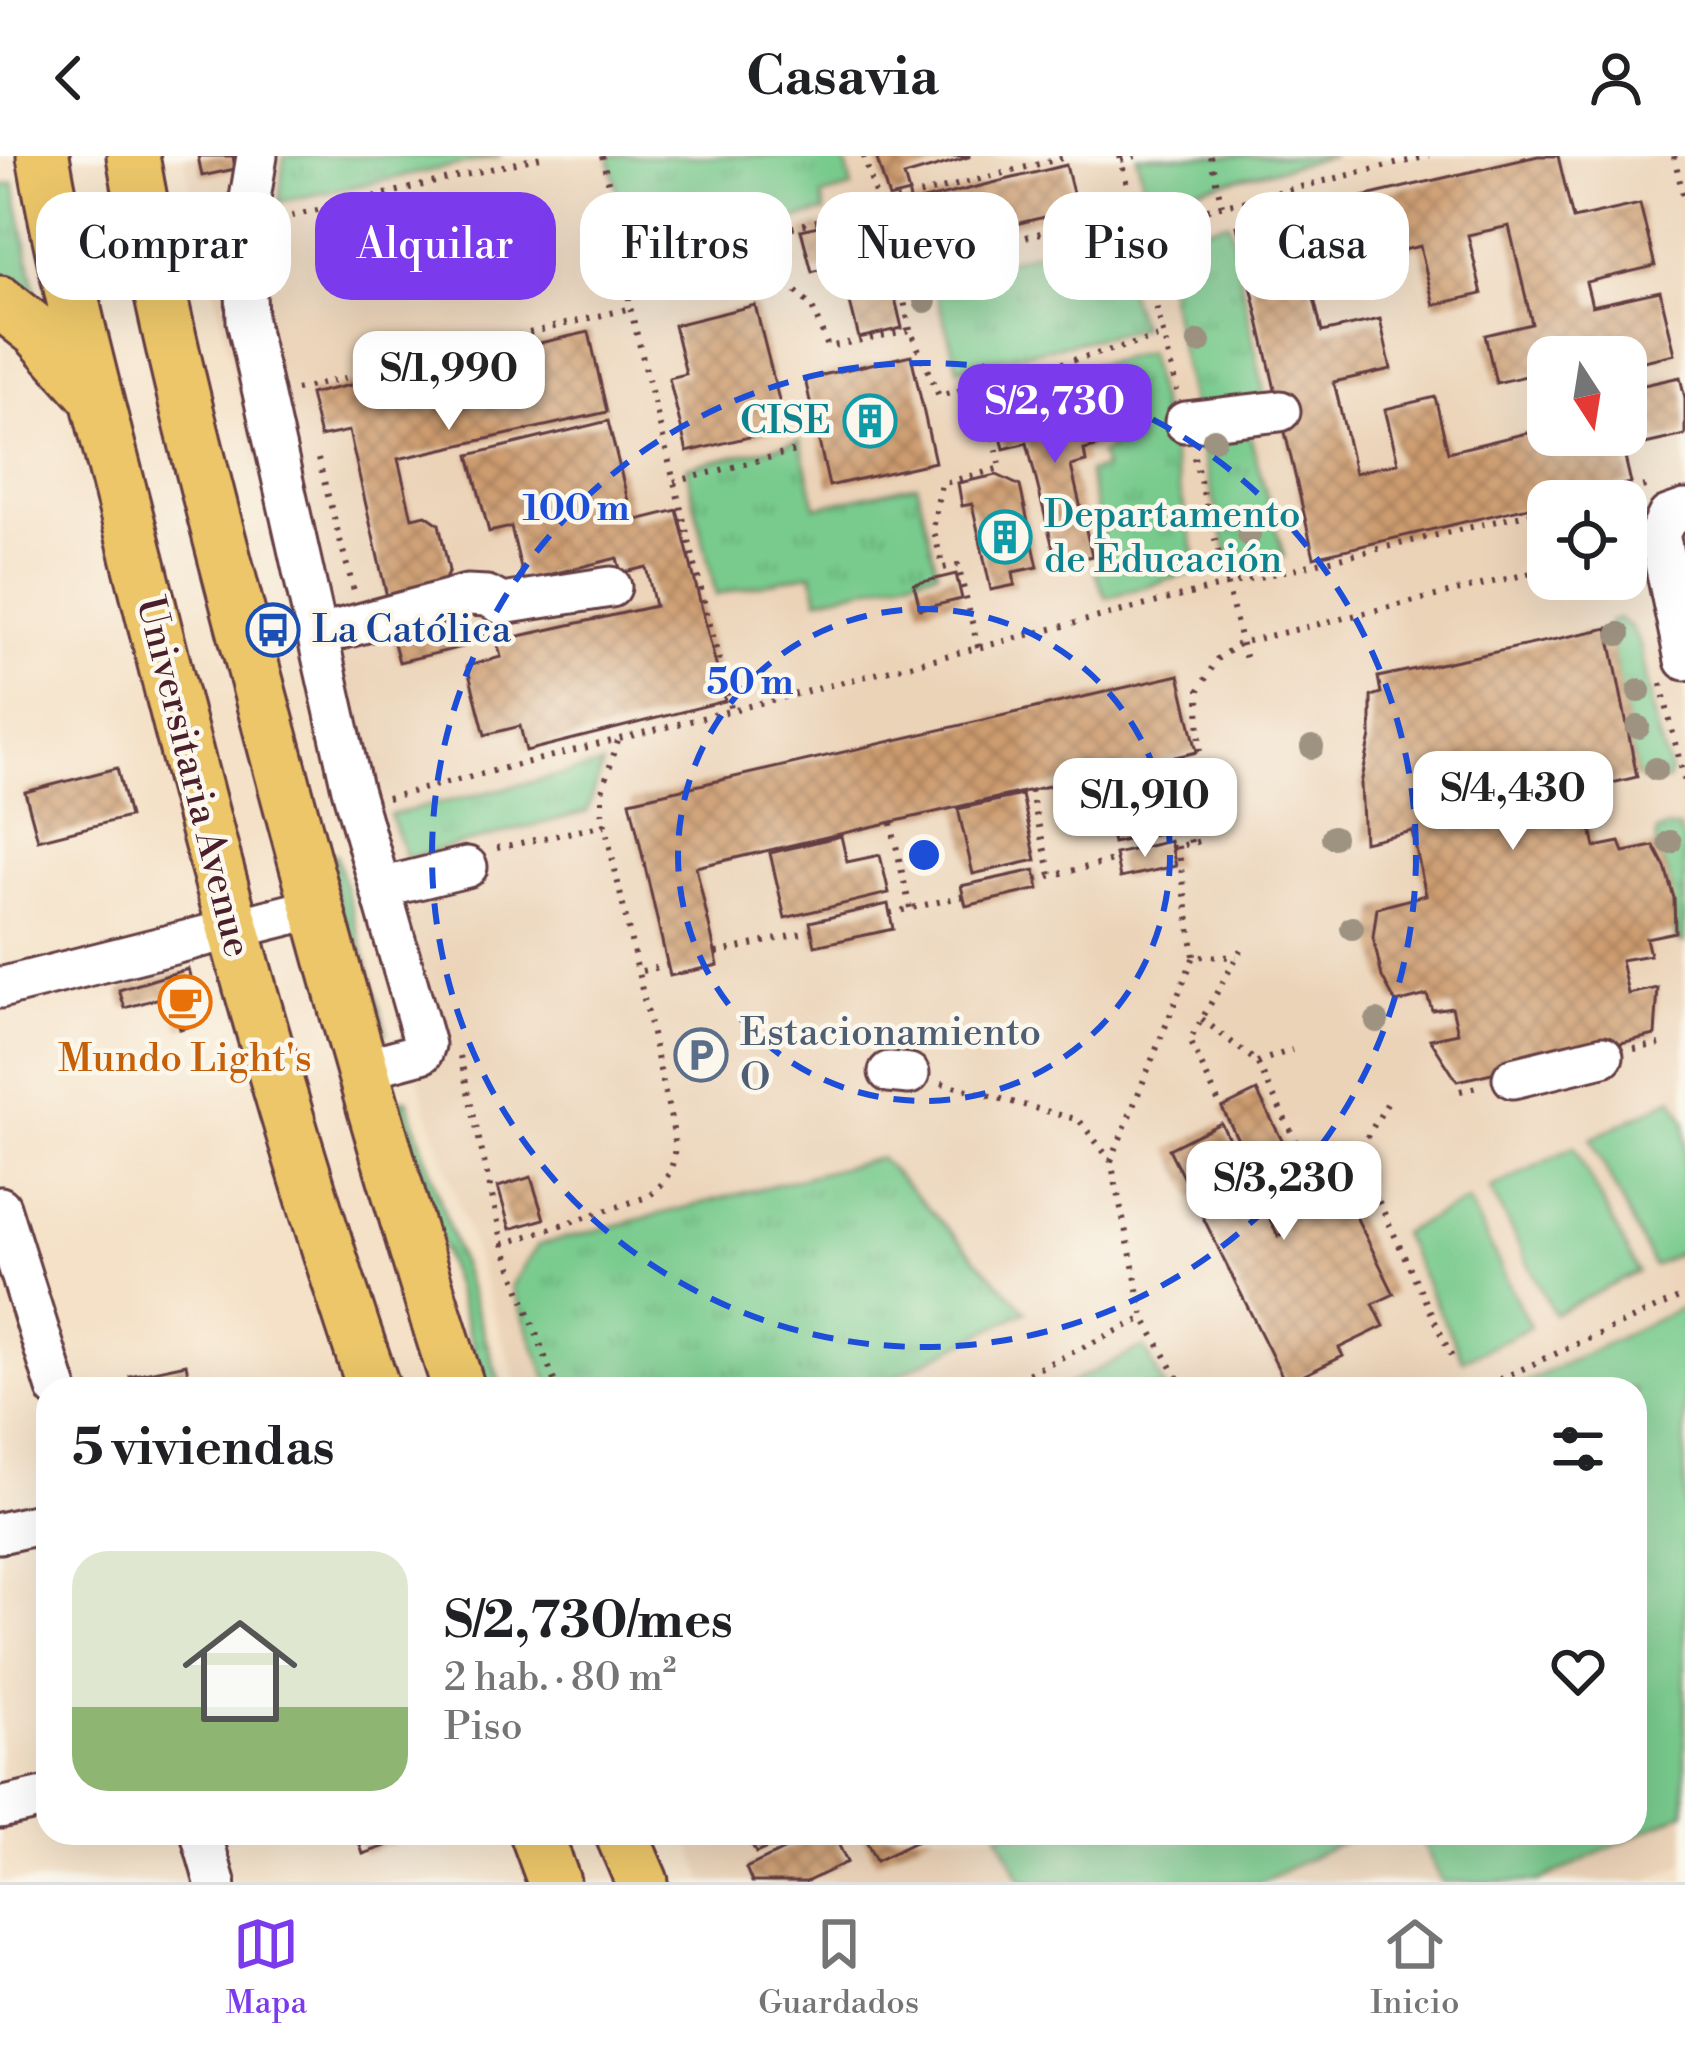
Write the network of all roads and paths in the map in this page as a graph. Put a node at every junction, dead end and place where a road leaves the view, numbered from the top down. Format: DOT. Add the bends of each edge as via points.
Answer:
graph roads {
  1 [pos="13,156"];
  2 [pos="44,156"];
  3 [pos="133,156"];
  4 [pos="257,156"];
  5 [pos="545,156"];
  6 [pos="602,156"];
  7 [pos="865,156"];
  8 [pos="1070,156"];
  9 [pos="1136,156"];
  10 [pos="1210,156"];
  11 [pos="1429,156"];
  12 [pos="1674,156"];
  13 [pos="1120,158"];
  14 [pos="0,159"];
  15 [pos="610,192"];
  16 [pos="875,192"];
  17 [pos="929,192"];
  18 [pos="1128,192"];
  19 [pos="1685,203"];
  20 [pos="1222,205"];
  21 [pos="1211,208"];
  22 [pos="291,216"];
  23 [pos="1043,232"];
  24 [pos="792,288"];
  25 [pos="630,300"];
  26 [pos="1154,300"];
  27 [pos="0,302"];
  28 [pos="631,308"];
  29 [pos="910,330"];
  30 [pos="1163,336"];
  31 [pos="982,386"];
  32 [pos="294,391"];
  33 [pos="98,399"];
  34 [pos="1280,411"];
  35 [pos="1185,422"];
  36 [pos="795,451"];
  37 [pos="674,482"];
  38 [pos="1670,507"];
  39 [pos="1527,514"];
  40 [pos="1527,574"];
  41 [pos="1225,585"];
  42 [pos="611,587"];
  43 [pos="318,635"];
  44 [pos="1240,643"];
  45 [pos="978,648"];
  46 [pos="1246,660"];
  47 [pos="1685,660"];
  48 [pos="732,712"];
  49 [pos="618,741"];
  50 [pos="1174,758"];
  51 [pos="1030,790"];
  52 [pos="358,808"];
  53 [pos="890,823"];
  54 [pos="1191,843"];
  55 [pos="1117,860"];
  56 [pos="466,867"];
  57 [pos="1051,875"];
  58 [pos="1037,879"];
  59 [pos="381,888"];
  60 [pos="964,896"];
  61 [pos="316,908"];
  62 [pos="910,908"];
  63 [pos="890,913"];
  64 [pos="231,928"];
  65 [pos="812,932"];
  66 [pos="716,953"];
  67 [pos="1194,956"];
  68 [pos="668,965"];
  69 [pos="640,971"];
  70 [pos="0,988"];
  71 [pos="1202,1019"];
  72 [pos="458,1050"];
  73 [pos="1292,1050"];
  74 [pos="1603,1056"];
  75 [pos="1257,1062"];
  76 [pos="362,1069"];
  77 [pos="899,1073"];
  78 [pos="1513,1078"];
  79 [pos="1218,1101"];
  80 [pos="1387,1104"];
  81 [pos="1112,1161"];
  82 [pos="1364,1168"];
  83 [pos="0,1207"];
  84 [pos="503,1244"];
  85 [pos="6,1252"];
  86 [pos="1685,1295"];
  87 [pos="1144,1318"];
  88 [pos="1455,1364"];
  89 [pos="53,1377"];
  90 [pos="370,1377"];
  91 [pos="455,1377"];
  92 [pos="553,1377"];
  93 [pos="1022,1377"];
  94 [pos="1177,1377"];
  95 [pos="1504,1377"];
  96 [pos="36,1525"];
  97 [pos="0,1533"];
  98 [pos="36,1800"];
  99 [pos="0,1808"];
  100 [pos="204,1845"];
  101 [pos="626,1845"];
  102 [pos="215,1882"];
  103 [pos="642,1882"];
  1 -- 14 [label="main road"];
  2 -- 33 [label="main road, Universitaria Avenue"];
  3 -- 61 [label="main road" via="193,429"];
  4 -- 43 [label="street" via="244,235 248,321"];
  5 -- 22 [label="path"];
  6 -- 15 [label="path"];
  7 -- 16 [label="path"];
  8 -- 17 [label="path"];
  9 -- 13 [label="path"];
  10 -- 20 [label="path"];
  11 -- 20 [label="path"];
  12 -- 19 [label="path"];
  13 -- 18 [label="path"];
  20 -- 21 [label="path"];
  23 -- 29 [label="path" via="898,272"];
  24 -- 29 [label="path" via="812,307 828,347"];
  25 -- 28 [label="path"];
  26 -- 30 [label="path"];
  27 -- 33 [label="main road"];
  28 -- 32 [label="path"];
  28 -- 37 [label="path"];
  29 -- 31 [label="path" via="939,396"];
  30 -- 31 [label="path"];
  30 -- 35 [label="path"];
  31 -- 45 [label="path" via="1001,468 941,484 934,527 943,568 958,565"];
  33 -- 64 [label="main road, Universitaria Avenue"];
  34 -- 35 [label="street"];
  35 -- 41 [label="path"];
  36 -- 37 [label="path"];
  37 -- 48 [label="path"];
  38 -- 47 [label="street" via="1660,541"];
  39 -- 41 [label="path"];
  40 -- 44 [label="path"];
  41 -- 44 [label="path"];
  41 -- 45 [label="path"];
  42 -- 43 [label="street" via="502,604 467,595"];
  43 -- 52 [label="street"];
  44 -- 46 [label="path"];
  44 -- 54 [label="path" via="1217,659 1199,690 1201,841"];
  45 -- 48 [label="path"];
  48 -- 49 [label="path"];
  49 -- 52 [label="path"];
  49 -- 69 [label="path" via="602,812"];
  50 -- 54 [label="path"];
  51 -- 57 [label="path"];
  52 -- 59 [label="street"];
  53 -- 62 [label="path"];
  54 -- 67 [label="path" via="1175,847"];
  55 -- 57 [label="path"];
  56 -- 59 [label="street"];
  57 -- 58 [label="path"];
  59 -- 76 [label="street" via="425,1050"];
  60 -- 62 [label="path"];
  61 -- 64 [label="street"];
  61 -- 76 [label="main road"];
  62 -- 63 [label="path"];
  64 -- 70 [label="street"];
  64 -- 90 [label="main road, Universitaria Avenue"];
  65 -- 66 [label="path"];
  67 -- 71 [label="path" via="1239,952"];
  67 -- 81 [label="path"];
  68 -- 69 [label="path"];
  69 -- 84 [label="path" via="676,1145 673,1168 647,1197"];
  71 -- 75 [label="path"];
  71 -- 79 [label="path" via="1190,1040"];
  72 -- 84 [label="path"];
  73 -- 75 [label="path"];
  74 -- 78 [label="street"];
  75 -- 82 [label="path" via="1318,1187"];
  76 -- 91 [label="main road"];
  77 -- 81 [label="path" via="1078,1120"];
  80 -- 82 [label="path" via="1362,1144"];
  81 -- 87 [label="path"];
  82 -- 88 [label="path"];
  83 -- 85 [label="street"];
  84 -- 92 [label="path"];
  85 -- 89 [label="street"];
  86 -- 95 [label="path"];
  87 -- 93 [label="path"];
  87 -- 94 [label="path"];
  96 -- 97 [label="street"];
  98 -- 99 [label="street"];
  100 -- 102 [label="street"];
  101 -- 103 [label="main road"];
}
